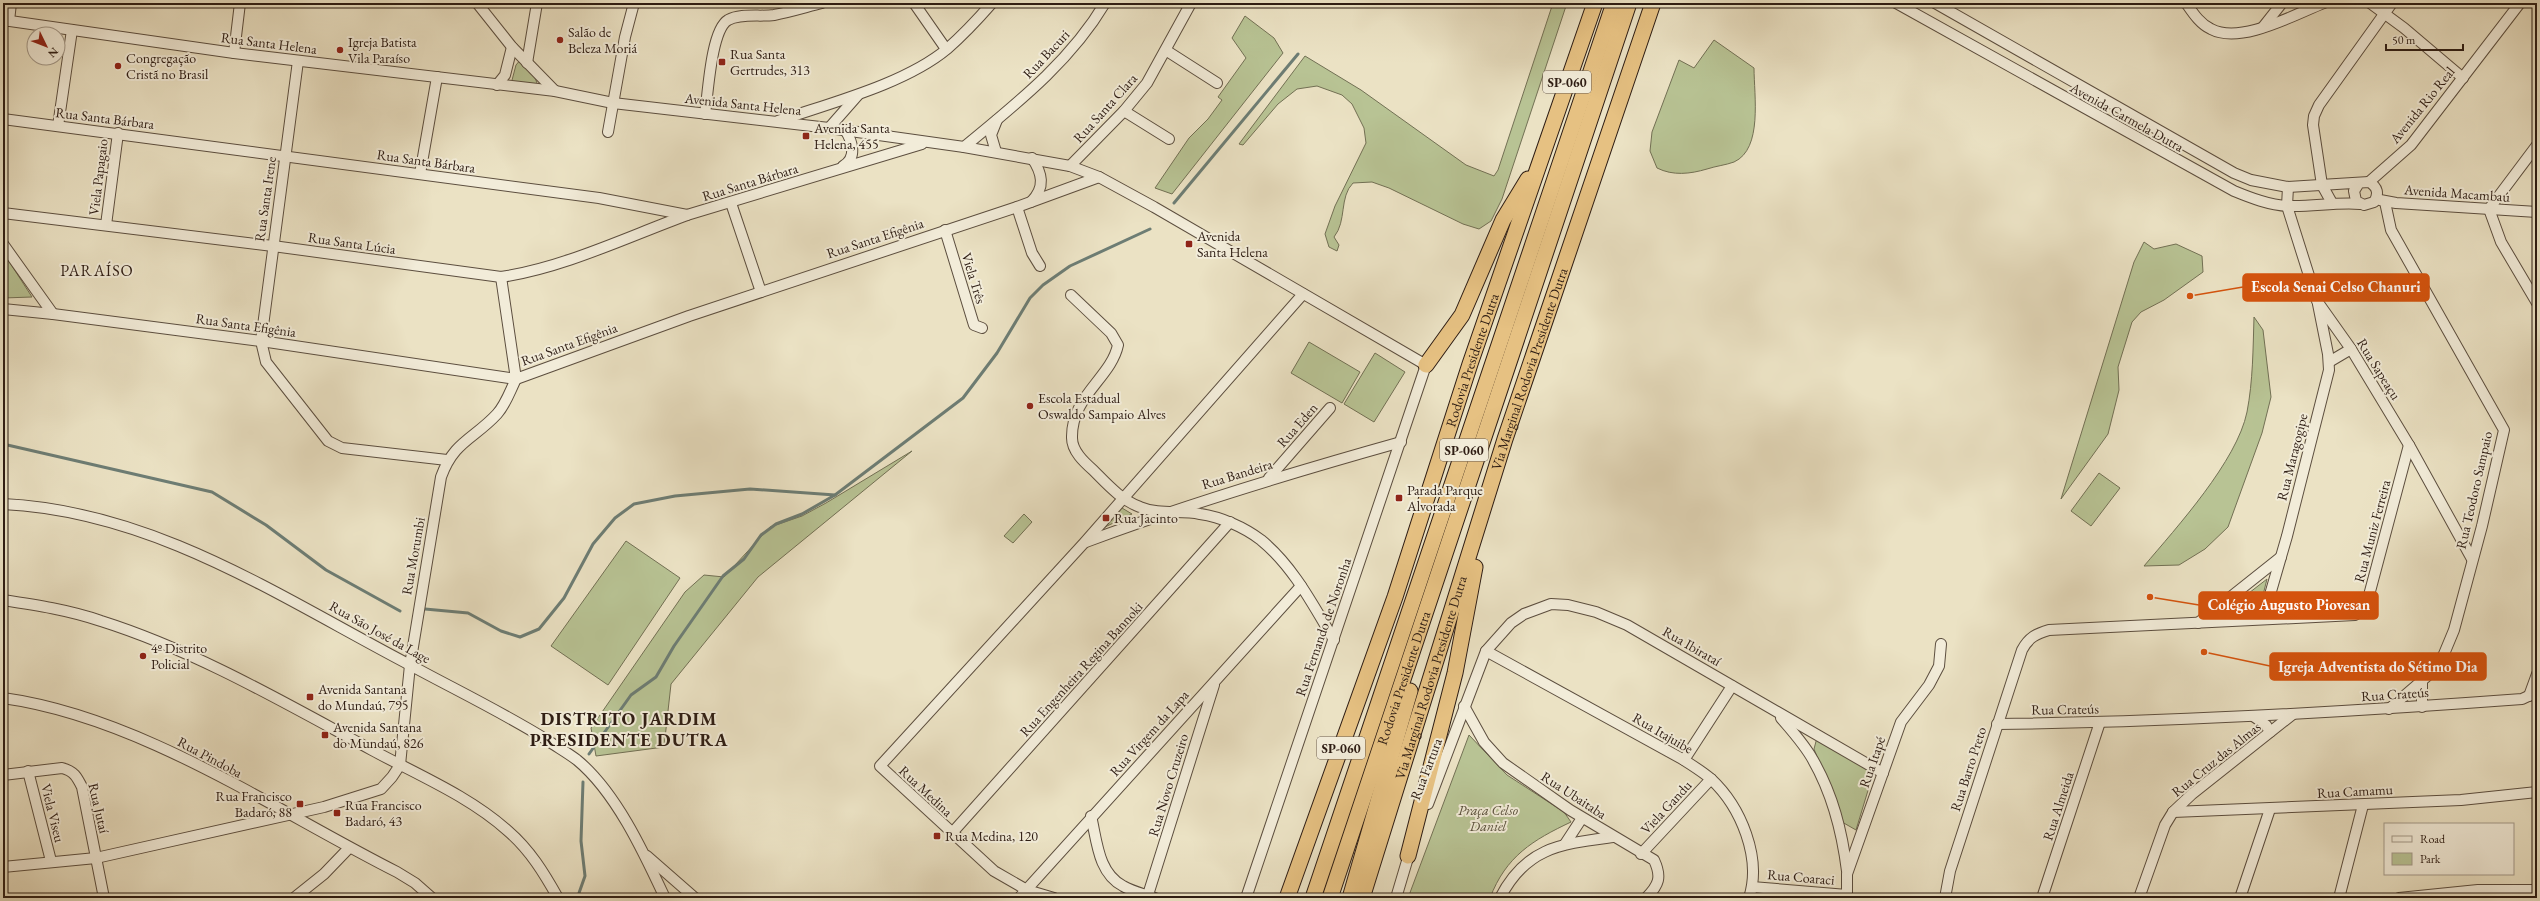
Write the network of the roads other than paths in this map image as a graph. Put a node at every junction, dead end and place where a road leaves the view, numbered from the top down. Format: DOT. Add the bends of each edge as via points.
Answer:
graph roads {
  1 [pos="11,3"];
  2 [pos="240,3"];
  3 [pos="477,3"];
  4 [pos="538,3"];
  5 [pos="634,3"];
  6 [pos="822,3"];
  7 [pos="914,3"];
  8 [pos="992,3"];
  9 [pos="1105,3"];
  10 [pos="1192,3"];
  11 [pos="1595,3"];
  12 [pos="1614,3"];
  13 [pos="1629,3"];
  14 [pos="1653,3"];
  15 [pos="1658,3"];
  16 [pos="1896,3"];
  17 [pos="1935,3"];
  18 [pos="2186,3"];
  19 [pos="2282,3"];
  20 [pos="2324,3"];
  21 [pos="2370,3"];
  22 [pos="2392,3"];
  23 [pos="2520,3"];
  24 [pos="2385,13"];
  25 [pos="6,20"];
  26 [pos="1647,21"];
  27 [pos="2262,28"];
  28 [pos="72,30"];
  29 [pos="512,47"];
  30 [pos="946,49"];
  31 [pos="1166,51"];
  32 [pos="234,53"];
  33 [pos="298,61"];
  34 [pos="527,63"];
  35 [pos="437,77"];
  36 [pos="2463,78"];
  37 [pos="1217,83"];
  38 [pos="497,85"];
  39 [pos="555,91"];
  40 [pos="860,93"];
  41 [pos="613,103"];
  42 [pos="1124,111"];
  43 [pos="705,114"];
  44 [pos="1000,117"];
  45 [pos="3,119"];
  46 [pos="775,122"];
  47 [pos="58,126"];
  48 [pos="829,128"];
  49 [pos="845,130"];
  50 [pos="608,132"];
  51 [pos="118,133"];
  52 [pos="1169,139"];
  53 [pos="925,143"];
  54 [pos="2537,145"];
  55 [pos="964,147"];
  56 [pos="996,152"];
  57 [pos="286,156"];
  58 [pos="1032,158"];
  59 [pos="1540,162"];
  60 [pos="1070,166"];
  61 [pos="839,168"];
  62 [pos="420,174"];
  63 [pos="1099,177"];
  64 [pos="2364,183"];
  65 [pos="2322,185"];
  66 [pos="2288,187"];
  67 [pos="2381,200"];
  68 [pos="1031,202"];
  69 [pos="731,203"];
  70 [pos="2332,203"];
  71 [pos="2360,204"];
  72 [pos="2287,206"];
  73 [pos="1017,207"];
  74 [pos="2489,209"];
  75 [pos="2537,212"];
  76 [pos="3,213"];
  77 [pos="687,215"];
  78 [pos="106,225"];
  79 [pos="945,230"];
  80 [pos="3,244"];
  81 [pos="273,246"];
  82 [pos="1040,266"];
  83 [pos="500,277"];
  84 [pos="761,292"];
  85 [pos="1302,294"];
  86 [pos="1071,295"];
  87 [pos="2317,300"];
  88 [pos="2537,303"];
  89 [pos="3,309"];
  90 [pos="53,314"];
  91 [pos="982,328"];
  92 [pos="261,341"];
  93 [pos="2351,349"];
  94 [pos="2329,362"];
  95 [pos="1426,365"];
  96 [pos="516,379"];
  97 [pos="1330,408"];
  98 [pos="1505,439"];
  99 [pos="1400,442"];
  100 [pos="2409,445"];
  101 [pos="447,460"];
  102 [pos="1269,478"];
  103 [pos="1123,498"];
  104 [pos="3,504"];
  105 [pos="1167,511"];
  106 [pos="1230,522"];
  107 [pos="1084,543"];
  108 [pos="2281,557"];
  109 [pos="2472,559"];
  110 [pos="1301,586"];
  111 [pos="3,600"];
  112 [pos="2263,619"];
  113 [pos="2198,623"];
  114 [pos="1334,640"];
  115 [pos="1941,644"];
  116 [pos="2022,650"];
  117 [pos="1486,651"];
  118 [pos="1409,662"];
  119 [pos="410,665"];
  120 [pos="2537,674"];
  121 [pos="1215,681"];
  122 [pos="2422,683"];
  123 [pos="1732,686"];
  124 [pos="2533,694"];
  125 [pos="3,698"];
  126 [pos="1464,706"];
  127 [pos="2422,706"];
  128 [pos="2389,708"];
  129 [pos="1778,713"];
  130 [pos="2293,714"];
  131 [pos="2253,716"];
  132 [pos="2100,722"];
  133 [pos="1997,724"];
  134 [pos="2270,732"];
  135 [pos="1684,760"];
  136 [pos="400,765"];
  137 [pos="28,771"];
  138 [pos="1883,773"];
  139 [pos="3,775"];
  140 [pos="1711,779"];
  141 [pos="2537,792"];
  142 [pos="2363,805"];
  143 [pos="2270,809"];
  144 [pos="2173,812"];
  145 [pos="291,815"];
  146 [pos="1091,816"];
  147 [pos="1582,818"];
  148 [pos="952,833"];
  149 [pos="1613,837"];
  150 [pos="1565,844"];
  151 [pos="349,848"];
  152 [pos="644,853"];
  153 [pos="1641,854"];
  154 [pos="1408,856"];
  155 [pos="96,858"];
  156 [pos="51,862"];
  157 [pos="3,867"];
  158 [pos="1847,874"];
  159 [pos="1752,888"];
  160 [pos="1026,890"];
  161 [pos="2537,890"];
  162 [pos="2444,895"];
  163 [pos="1150,897"];
  164 [pos="1847,897"];
  165 [pos="104,898"];
  166 [pos="294,898"];
  167 [pos="432,898"];
  168 [pos="558,898"];
  169 [pos="665,898"];
  170 [pos="695,898"];
  171 [pos="1019,898"];
  172 [pos="1054,898"];
  173 [pos="1246,898"];
  174 [pos="1287,898"];
  175 [pos="1313,898"];
  176 [pos="1330,898"];
  177 [pos="1350,898"];
  178 [pos="1362,898"];
  179 [pos="1396,898"];
  180 [pos="1500,898"];
  181 [pos="1646,898"];
  182 [pos="1749,898"];
  183 [pos="1945,898"];
  184 [pos="2042,898"];
  185 [pos="2139,898"];
  186 [pos="2240,898"];
  187 [pos="2339,898"];
  188 [pos="2399,898"];
  1 -- 25 [label="street"];
  2 -- 32 [label="street"];
  3 -- 29 [label="street"];
  4 -- 34 [label="street"];
  5 -- 41 [label="street"];
  6 -- 43 [label="street" via="774,15 728,20 721,27 716,41"];
  7 -- 30 [label="street"];
  8 -- 30 [label="street"];
  9 -- 44 [label="street, Rua Bacuri" via="1083,36 1060,63"];
  10 -- 31 [label="street, Rua Santa Clara"];
  11 -- 59 [label="highway, Rodovia Presidente Dutra / SP-060"];
  12 -- 175 [label="highway, Rodovia Presidente Dutra / SP-060"];
  13 -- 118 [label="highway, Rodovia Presidente Dutra / SP-060"];
  14 -- 26 [label="highway, Via Marginal Rodovia Presidente Dutra / SP-060"];
  15 -- 26 [label="highway"];
  16 -- 72 [label="street, Avenida Carmela Dutra" via="2223,185 2248,196"];
  17 -- 66 [label="street, Avenida Carmela Dutra" via="2234,173 2251,180"];
  18 -- 27 [label="street" via="2197,18 2210,29 2224,34"];
  19 -- 27 [label="street"];
  20 -- 27 [label="street"];
  21 -- 24 [label="street"];
  22 -- 24 [label="street"];
  23 -- 36 [label="street, Avenida Rio Real"];
  24 -- 36 [label="street"];
  24 -- 65 [label="street" via="2314,116 2313,125"];
  25 -- 28 [label="street, Rua Santa Helena"];
  26 -- 98 [label="highway, Via Marginal Rodovia Presidente Dutra / SP-060"];
  28 -- 32 [label="street, Rua Santa Helena"];
  28 -- 47 [label="street"];
  29 -- 34 [label="street"];
  29 -- 38 [label="street" via="505,75"];
  30 -- 40 [label="street" via="924,64"];
  31 -- 37 [label="street"];
  31 -- 42 [label="street, Rua Santa Clara" via="1147,83"];
  32 -- 33 [label="street, Rua Santa Helena"];
  33 -- 35 [label="street, Rua Santa Helena"];
  33 -- 57 [label="street, Rua Santa Irene"];
  34 -- 39 [label="street"];
  35 -- 38 [label="street, Rua Santa Helena"];
  35 -- 62 [label="street"];
  36 -- 64 [label="street, Avenida Rio Real" via="2411,145"];
  38 -- 39 [label="street, Rua Santa Helena"];
  39 -- 41 [label="street, Avenida Santa Helena"];
  40 -- 46 [label="street"];
  40 -- 48 [label="street"];
  41 -- 43 [label="street, Avenida Santa Helena"];
  41 -- 50 [label="street"];
  42 -- 52 [label="street"];
  42 -- 60 [label="street, Rua Santa Clara"];
  43 -- 46 [label="street, Avenida Santa Helena"];
  44 -- 55 [label="street, Rua Bacuri"];
  44 -- 56 [label="street, Rua Bacuri" via="992,135"];
  45 -- 47 [label="street, Rua Santa Bárbara"];
  46 -- 48 [label="street, Avenida Santa Helena"];
  47 -- 51 [label="street, Rua Santa Bárbara"];
  48 -- 49 [label="street, Avenida Santa Helena"];
  49 -- 53 [label="street, Avenida Santa Helena"];
  49 -- 61 [label="street, Rua Santa Bárbara" via="853,147 847,164"];
  51 -- 57 [label="street, Rua Santa Bárbara"];
  51 -- 78 [label="street, Viela Papagaio"];
  53 -- 55 [label="street, Avenida Santa Helena"];
  53 -- 61 [label="street, Rua Santa Bárbara"];
  54 -- 74 [label="street"];
  55 -- 56 [label="street, Avenida Santa Helena"];
  56 -- 58 [label="street, Avenida Santa Helena"];
  57 -- 62 [label="street, Rua Santa Bárbara"];
  57 -- 81 [label="street, Rua Santa Irene"];
  58 -- 60 [label="street, Avenida Santa Helena"];
  58 -- 68 [label="street" via="1039,170 1042,183"];
  59 -- 95 [label="highway" via="1503,220 1462,315"];
  59 -- 174 [label="highway, Rodovia Presidente Dutra / SP-060" via="1470,364 1395,597"];
  60 -- 63 [label="street, Avenida Santa Helena"];
  61 -- 69 [label="street, Rua Santa Bárbara"];
  62 -- 77 [label="street, Rua Santa Bárbara" via="599,198"];
  63 -- 68 [label="street, Rua Santa Efigênia"];
  63 -- 85 [label="street, Avenida Santa Helena"];
  64 -- 65 [label="street, Avenida Carmela Dutra"];
  64 -- 67 [label="street" via="2377,189"];
  64 -- 71 [label="street" via="2354,191 2356,201"];
  65 -- 66 [label="street, Avenida Carmela Dutra"];
  65 -- 70 [label="street"];
  66 -- 72 [label="street, Rua Sapeaçu"];
  67 -- 71 [label="street" via="2369,205"];
  67 -- 74 [label="street, Avenida Macambaú"];
  67 -- 109 [label="street, Rua Teodoro Sampaio" via="2391,230 2504,430"];
  68 -- 73 [label="street, Rua Santa Efigênia"];
  69 -- 77 [label="street, Rua Santa Bárbara"];
  69 -- 84 [label="street"];
  70 -- 71 [label="street, Avenida Carmela Dutra"];
  70 -- 72 [label="street, Avenida Carmela Dutra"];
  72 -- 87 [label="street, Rua Sapeaçu"];
  73 -- 79 [label="street, Rua Santa Efigênia"];
  73 -- 82 [label="street" via="1032,253"];
  74 -- 75 [label="street, Avenida Macambaú"];
  74 -- 88 [label="street" via="2501,242"];
  76 -- 78 [label="street, Rua Santa Lúcia"];
  77 -- 83 [label="street, Rua Santa Lúcia" via="552,265 523,274"];
  78 -- 81 [label="street, Rua Santa Lúcia"];
  79 -- 84 [label="street, Rua Santa Efigênia"];
  79 -- 91 [label="street, Viela Três" via="974,326"];
  80 -- 90 [label="street"];
  81 -- 83 [label="street, Rua Santa Lúcia"];
  81 -- 92 [label="street, Rua Santa Irene"];
  83 -- 96 [label="street"];
  84 -- 96 [label="street, Rua Santa Efigênia"];
  85 -- 95 [label="street, Avenida Santa Helena"];
  85 -- 103 [label="street"];
  86 -- 103 [label="street" via="1111,333 1118,345 1113,358 1080,404 1074,420 1072,439 1075,451"];
  87 -- 93 [label="street, Rua Sapeaçu"];
  87 -- 94 [label="street, Rua Maragogipe"];
  89 -- 90 [label="street, Rua Santa Efigênia"];
  90 -- 92 [label="street, Rua Santa Efigênia"];
  92 -- 96 [label="street, Rua Santa Efigênia"];
  92 -- 101 [label="street" via="266,362 328,441 342,448"];
  93 -- 94 [label="street"];
  93 -- 100 [label="street, Rua Sapeaçu"];
  94 -- 108 [label="street, Rua Maragogipe"];
  95 -- 99 [label="street, Rua Fernando de Noronha"];
  96 -- 101 [label="street, Rua Morumbi" via="497,414 455,449"];
  97 -- 102 [label="street, Rua Eden"];
  98 -- 154 [label="highway" via="1504,473 1471,584 1455,673"];
  98 -- 178 [label="highway, Via Marginal Rodovia Presidente Dutra"];
  99 -- 102 [label="street, Rua Bandeira"];
  99 -- 114 [label="street, Rua Fernando de Noronha"];
  100 -- 109 [label="street, Rua Sapeaçu"];
  100 -- 112 [label="street, Rua Muniz Ferreira" via="2363,610 2355,615"];
  101 -- 119 [label="street, Rua Morumbi" via="441,477"];
  102 -- 105 [label="street, Rua Bandeira"];
  103 -- 105 [label="street" via="1145,509"];
  103 -- 107 [label="street"];
  104 -- 119 [label="street, Rua São José da Lage" via="66,511 128,527 194,552 239,572"];
  105 -- 106 [label="street" via="1200,514"];
  105 -- 107 [label="street, Rua Bandeira"];
  106 -- 110 [label="street" via="1260,540 1281,560"];
  106 -- 148 [label="street, Rua Engenheira Regina Bannoki"];
  107 -- 148 [label="street, Rua Medina" via="880,766"];
  108 -- 112 [label="street, Rua Maragogipe"];
  108 -- 113 [label="street"];
  109 -- 122 [label="street, Rua Teodoro Sampaio" via="2454,630 2444,654"];
  110 -- 114 [label="street"];
  110 -- 121 [label="street, Rua Virgem da Lapa"];
  111 -- 136 [label="street" via="49,607 101,621 158,643 219,670"];
  112 -- 113 [label="street, Rua Muniz Ferreira"];
  113 -- 116 [label="street, Rua Muniz Ferreira" via="2049,630 2035,634"];
  114 -- 173 [label="street, Rua Fernando de Noronha"];
  115 -- 138 [label="street, Rua Itapé" via="1939,666 1901,722"];
  116 -- 133 [label="street, Rua Barro Preto"];
  117 -- 123 [label="street, Rua Ibirataí" via="1511,623 1524,614 1552,604 1568,605 1596,612 1627,625"];
  117 -- 126 [label="street, Rua Fartura"];
  117 -- 135 [label="street, Rua Itajuibe"];
  118 -- 176 [label="highway, Rodovia Presidente Dutra / SP-060"];
  118 -- 177 [label="highway" via="1413,679"];
  119 -- 136 [label="street, Rua Morumbi"];
  119 -- 152 [label="street, Rua São José da Lage" via="509,716 577,760 619,810"];
  120 -- 124 [label="street"];
  121 -- 146 [label="street, Rua Virgem da Lapa"];
  121 -- 163 [label="street, Rua Novo Cruzeiro"];
  122 -- 127 [label="street"];
  122 -- 128 [label="street, Rua Teodoro Sampaio"];
  123 -- 129 [label="street, Rua Ibirataí"];
  123 -- 135 [label="street"];
  124 -- 127 [label="street, Rua Crateús" via="2522,699"];
  125 -- 145 [label="street, Rua Pindoba" via="30,702 90,719 162,747"];
  126 -- 147 [label="street, Rua Ubaitaba" via="1484,742 1503,763"];
  126 -- 154 [label="street, Rua Fartura"];
  127 -- 128 [label="street, Rua Crateús"];
  128 -- 130 [label="street, Rua Crateús"];
  129 -- 138 [label="street, Rua Ibirataí"];
  129 -- 158 [label="street" via="1813,759 1834,802 1842,832"];
  130 -- 131 [label="street, Rua Crateús"];
  130 -- 134 [label="street, Rua Cruz das Almas"];
  131 -- 132 [label="street, Rua Crateús"];
  131 -- 134 [label="street" via="2266,725"];
  132 -- 133 [label="street, Rua Crateús"];
  132 -- 184 [label="street, Rua Almeida"];
  133 -- 183 [label="street, Rua Barro Preto" via="1950,871"];
  134 -- 144 [label="street, Rua Cruz das Almas"];
  135 -- 140 [label="street, Rua Itajuibe"];
  136 -- 145 [label="street" via="381,789"];
  136 -- 168 [label="street" via="480,808 509,832 537,861"];
  137 -- 139 [label="street, Rua Jutaí"];
  137 -- 155 [label="street, Rua Jutaí" via="62,768 71,770 77,776 82,787"];
  137 -- 156 [label="street, Viela Viseu"];
  138 -- 158 [label="street, Rua Itapé"];
  140 -- 153 [label="street, Viela Gandu"];
  140 -- 159 [label="street, Rua Itajuibe" via="1728,799 1744,826 1751,858"];
  141 -- 142 [label="street, Rua Camamu" via="2461,800"];
  142 -- 143 [label="street, Rua Camamu"];
  142 -- 187 [label="street"];
  143 -- 144 [label="street, Rua Camamu"];
  143 -- 186 [label="street"];
  144 -- 185 [label="street, Rua Cruz das Almas" via="2165,825"];
  145 -- 151 [label="street, Rua Pindoba"];
  145 -- 155 [label="street"];
  146 -- 160 [label="street, Rua Virgem da Lapa"];
  146 -- 163 [label="street" via="1105,868 1113,879"];
  147 -- 149 [label="street, Rua Ubaitaba"];
  147 -- 150 [label="street"];
  148 -- 160 [label="street, Rua Medina" via="994,871"];
  149 -- 150 [label="street"];
  149 -- 153 [label="street, Rua Ubaitaba"];
  150 -- 180 [label="street" via="1537,855 1522,865"];
  151 -- 166 [label="street" via="324,874"];
  151 -- 167 [label="street, Rua Pindoba" via="398,872"];
  152 -- 169 [label="street, Rua São José da Lage"];
  152 -- 170 [label="street"];
  153 -- 181 [label="street, Rua Ubaitaba" via="1654,860 1660,872 1657,885"];
  154 -- 179 [label="street, Rua Fartura"];
  155 -- 156 [label="street"];
  155 -- 165 [label="street, Rua Jutaí"];
  156 -- 157 [label="street"];
  158 -- 164 [label="street, Rua Itapé"];
  159 -- 164 [label="street, Rua Coaraci"];
  159 -- 182 [label="street, Rua Itajuibe"];
  160 -- 171 [label="street, Rua Virgem da Lapa"];
  160 -- 172 [label="street, Rua Medina"];
  161 -- 162 [label="street"];
  162 -- 188 [label="street"];
}
